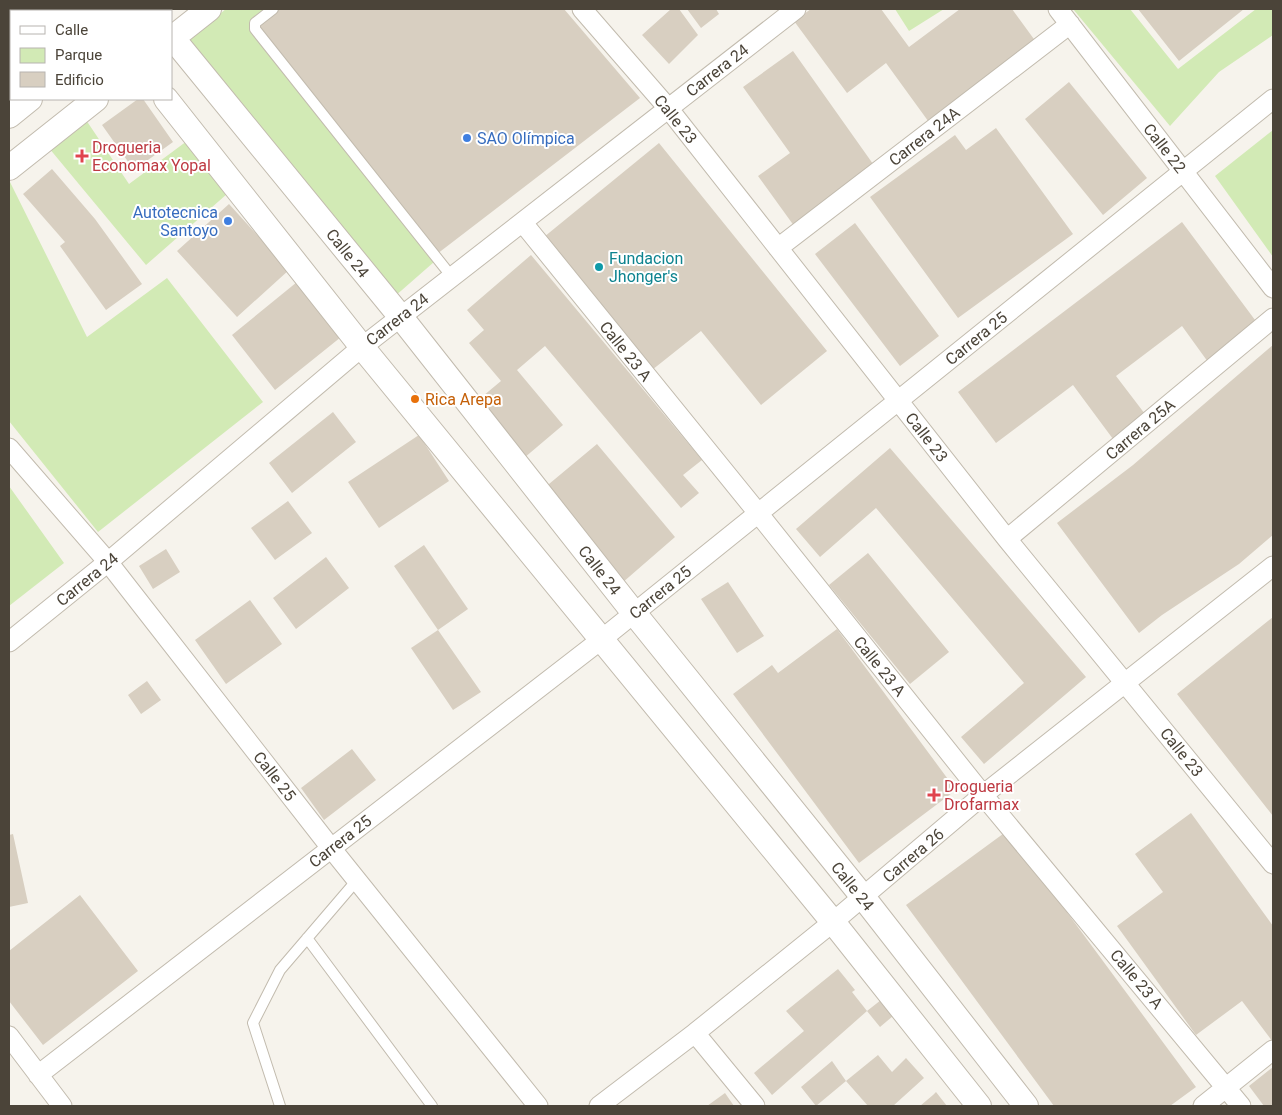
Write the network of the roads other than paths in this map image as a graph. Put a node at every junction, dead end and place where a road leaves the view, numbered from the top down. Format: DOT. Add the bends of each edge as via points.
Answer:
graph roads {
  1 [pos="209,9"];
  2 [pos="273,9"];
  3 [pos="582,9"];
  4 [pos="796,9"];
  5 [pos="1058,9"];
  6 [pos="1070,24"];
  7 [pos="172,38"];
  8 [pos="1273,99"];
  9 [pos="29,100"];
  10 [pos="95,100"];
  11 [pos="167,100"];
  12 [pos="668,108"];
  13 [pos="9,116"];
  14 [pos="9,168"];
  15 [pos="1183,171"];
  16 [pos="523,223"];
  17 [pos="778,248"];
  18 [pos="452,277"];
  19 [pos="1273,288"];
  20 [pos="400,316"];
  21 [pos="1273,318"];
  22 [pos="362,347"];
  23 [pos="898,400"];
  24 [pos="9,448"];
  25 [pos="758,513"];
  26 [pos="1007,539"];
  27 [pos="108,562"];
  28 [pos="1273,566"];
  29 [pos="634,613"];
  30 [pos="602,639"];
  31 [pos="9,642"];
  32 [pos="1125,682"];
  33 [pos="983,795"];
  34 [pos="331,848"];
  35 [pos="1273,864"];
  36 [pos="357,880"];
  37 [pos="862,897"];
  38 [pos="833,922"];
  39 [pos="307,938"];
  40 [pos="696,1034"];
  41 [pos="9,1036"];
  42 [pos="1273,1050"];
  43 [pos="38,1075"];
  44 [pos="1226,1087"];
  45 [pos="62,1106"];
  46 [pos="280,1106"];
  47 [pos="432,1106"];
  48 [pos="538,1106"];
  49 [pos="599,1106"];
  50 [pos="755,1106"];
  51 [pos="979,1106"];
  52 [pos="1026,1106"];
  53 [pos="1204,1106"];
  54 [pos="1241,1106"];
  1 -- 7 [label="street"];
  2 -- 18 [label="lane" via="255,23 255,30"];
  3 -- 12 [label="street, Calle 23"];
  4 -- 12 [label="street, Carrera 24"];
  5 -- 6 [label="street, Calle 22"];
  6 -- 15 [label="street, Calle 22"];
  6 -- 17 [label="street, Carrera 24A"];
  7 -- 20 [label="street, Calle 24"];
  8 -- 15 [label="street, Carrera 25"];
  9 -- 13 [label="street"];
  10 -- 14 [label="street"];
  11 -- 22 [label="street"];
  12 -- 16 [label="street, Carrera 24"];
  12 -- 17 [label="street, Calle 23"];
  15 -- 19 [label="street, Calle 22"];
  15 -- 23 [label="street, Carrera 25"];
  16 -- 18 [label="street, Carrera 24"];
  16 -- 25 [label="street, Calle 23 A"];
  17 -- 23 [label="street, Calle 23"];
  18 -- 20 [label="street, Carrera 24"];
  20 -- 22 [label="street, Carrera 24"];
  20 -- 29 [label="street, Calle 24"];
  21 -- 26 [label="street, Carrera 25A"];
  22 -- 27 [label="street, Carrera 24"];
  22 -- 30 [label="street"];
  23 -- 25 [label="street, Carrera 25"];
  23 -- 26 [label="street, Calle 23"];
  24 -- 27 [label="street, Calle 25"];
  25 -- 29 [label="street, Carrera 25"];
  25 -- 33 [label="street, Calle 23 A"];
  26 -- 32 [label="street, Calle 23"];
  27 -- 31 [label="street, Carrera 24"];
  27 -- 34 [label="street, Calle 25"];
  28 -- 32 [label="street, Carrera 26"];
  29 -- 30 [label="street, Carrera 25"];
  29 -- 37 [label="street, Calle 24"];
  30 -- 34 [label="street, Carrera 25"];
  30 -- 38 [label="street"];
  32 -- 33 [label="street, Carrera 26"];
  32 -- 35 [label="street, Calle 23"];
  33 -- 37 [label="street, Carrera 26"];
  33 -- 44 [label="street, Calle 23 A"];
  34 -- 36 [label="street, Calle 25"];
  34 -- 43 [label="street, Carrera 25"];
  36 -- 39 [label="lane"];
  36 -- 48 [label="street, Calle 25"];
  37 -- 38 [label="street, Carrera 26"];
  37 -- 52 [label="street, Calle 24"];
  38 -- 40 [label="street, Carrera 26"];
  38 -- 51 [label="street"];
  39 -- 46 [label="lane" via="280,970 253,1023"];
  39 -- 47 [label="lane"];
  40 -- 49 [label="street, Carrera 26"];
  40 -- 50 [label="street"];
  41 -- 43 [label="street"];
  42 -- 44 [label="street"];
  43 -- 45 [label="street"];
  44 -- 53 [label="street"];
  44 -- 54 [label="street, Calle 23 A"];
}
